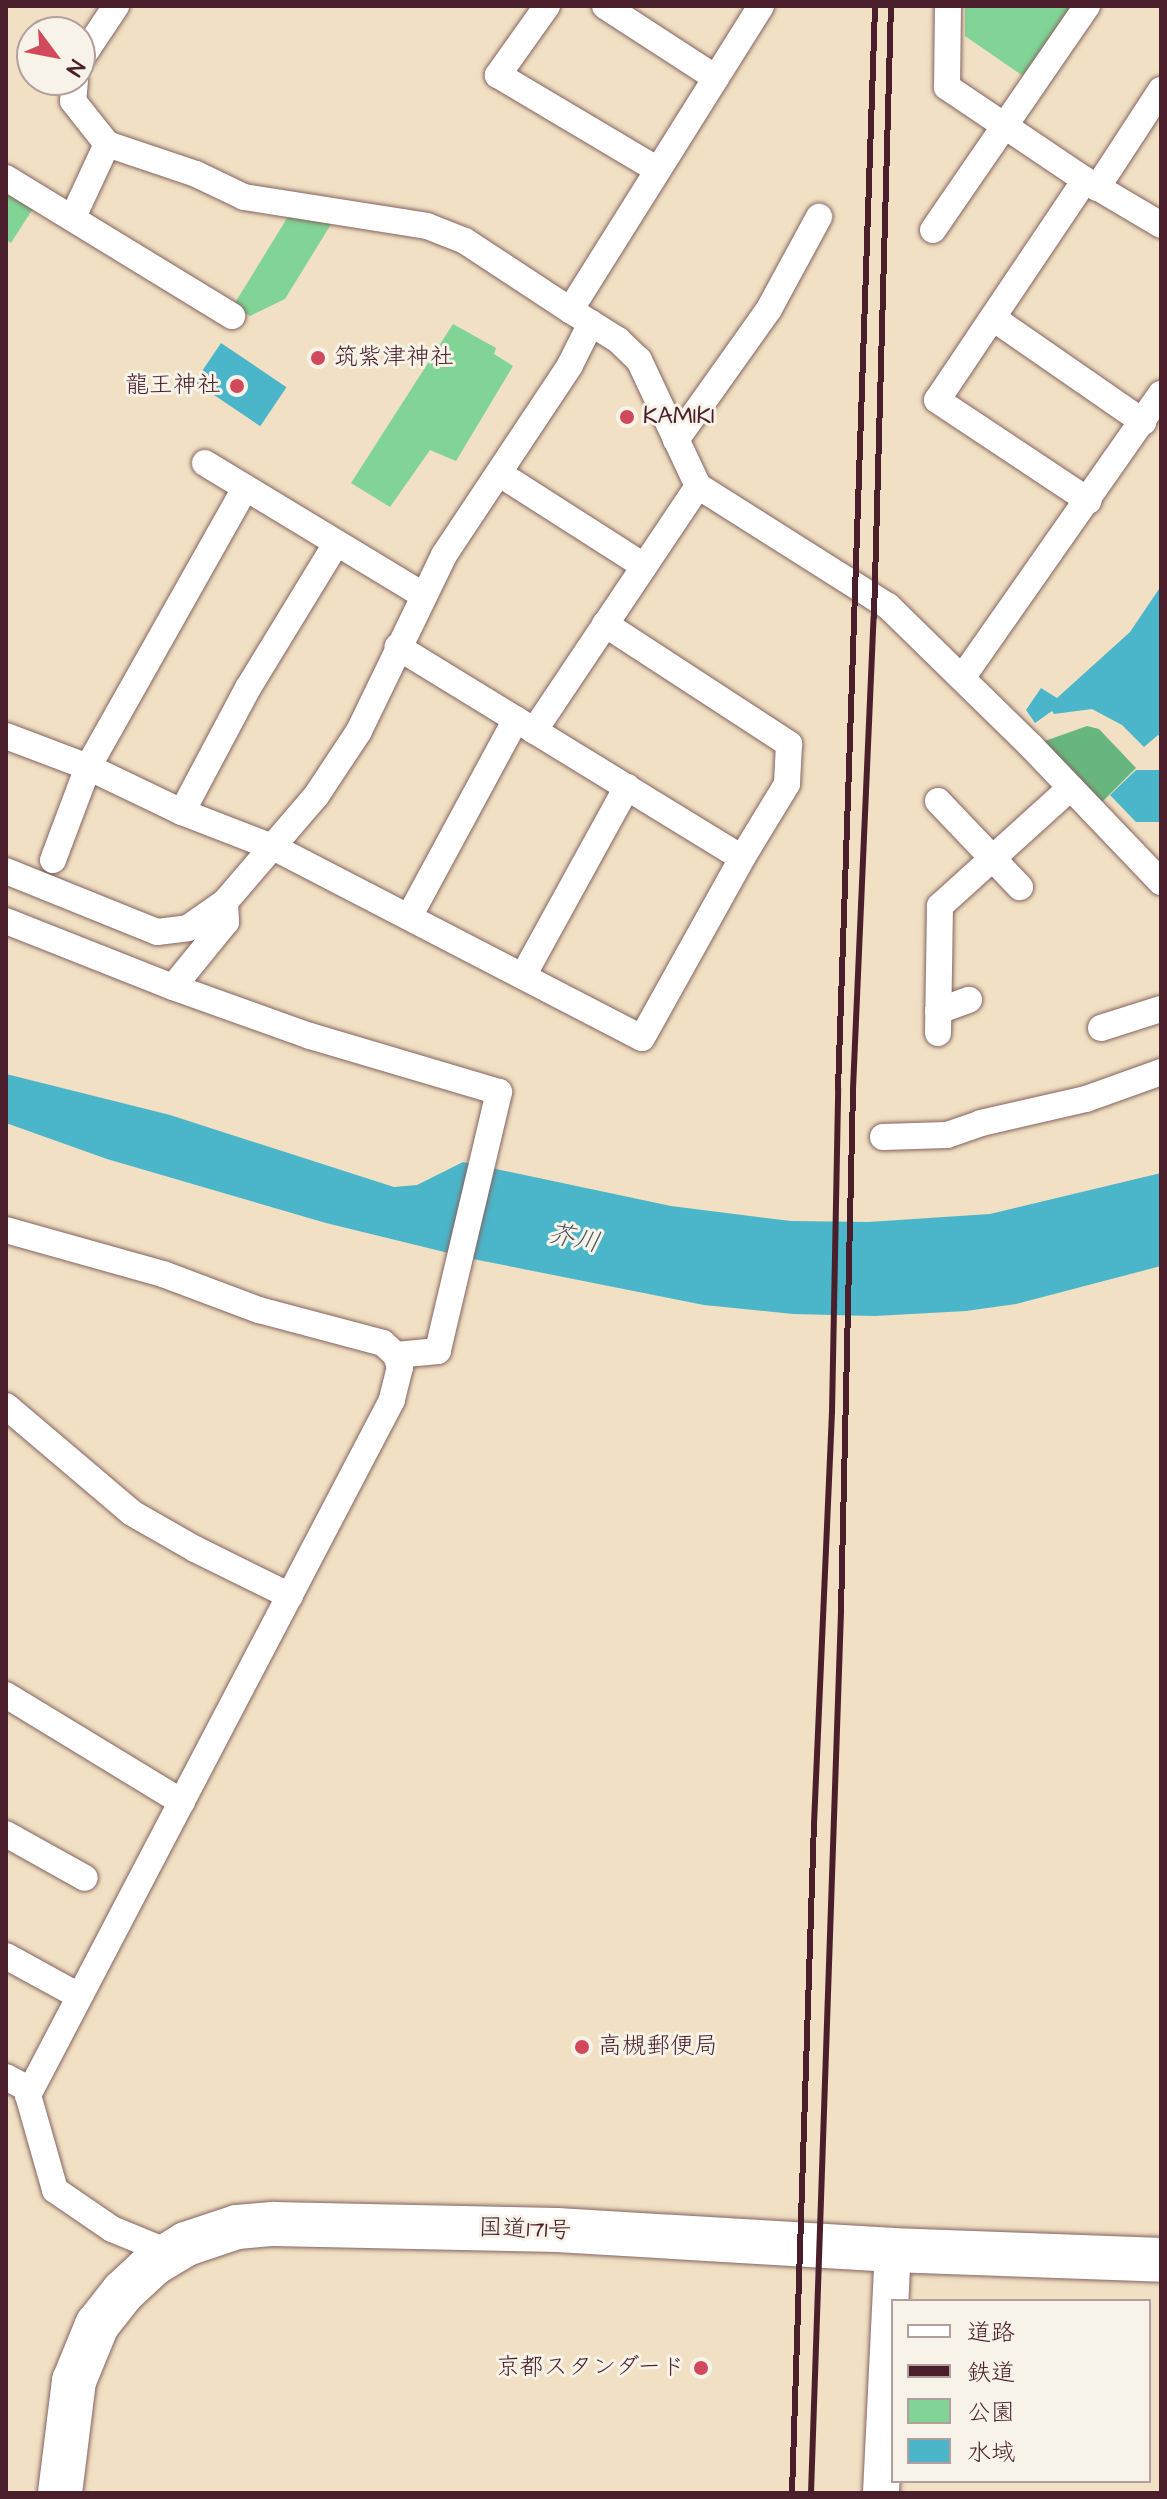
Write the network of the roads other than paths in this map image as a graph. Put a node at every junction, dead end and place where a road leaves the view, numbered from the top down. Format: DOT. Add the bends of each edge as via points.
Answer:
graph roads {
  1 [pos="116,6"];
  2 [pos="547,6"];
  3 [pos="605,6"];
  4 [pos="761,6"];
  5 [pos="948,6"];
  6 [pos="1087,6"];
  7 [pos="96,36"];
  8 [pos="716,78"];
  9 [pos="1161,90"];
  10 [pos="73,96"];
  11 [pos="1006,129"];
  12 [pos="107,144"];
  13 [pos="658,170"];
  14 [pos="6,178"];
  15 [pos="1091,184"];
  16 [pos="73,217"];
  17 [pos="819,217"];
  18 [pos="1161,225"];
  19 [pos="933,230"];
  20 [pos="232,316"];
  21 [pos="580,316"];
  22 [pos="993,318"];
  23 [pos="1161,394"];
  24 [pos="1143,422"];
  25 [pos="676,440"];
  26 [pos="205,463"];
  27 [pos="500,474"];
  28 [pos="698,486"];
  29 [pos="245,488"];
  30 [pos="1089,501"];
  31 [pos="336,544"];
  32 [pos="644,566"];
  33 [pos="423,595"];
  34 [pos="605,624"];
  35 [pos="398,647"];
  36 [pos="962,678"];
  37 [pos="525,725"];
  38 [pos="6,736"];
  39 [pos="88,767"];
  40 [pos="627,787"];
  41 [pos="1070,788"];
  42 [pos="938,801"];
  43 [pos="182,812"];
  44 [pos="275,848"];
  45 [pos="742,858"];
  46 [pos="991,858"];
  47 [pos="53,860"];
  48 [pos="6,871"];
  49 [pos="1161,882"];
  50 [pos="1020,887"];
  51 [pos="225,902"];
  52 [pos="409,917"];
  53 [pos="6,921"];
  54 [pos="523,976"];
  55 [pos="173,987"];
  56 [pos="969,1000"];
  57 [pos="1161,1009"];
  58 [pos="1101,1028"];
  59 [pos="1161,1072"];
  60 [pos="883,1137"];
  61 [pos="6,1230"];
  62 [pos="396,1355"];
  63 [pos="6,1406"];
  64 [pos="290,1596"];
  65 [pos="10,1707"];
  66 [pos="182,1802"];
  67 [pos="6,1834"];
  68 [pos="85,1878"];
  69 [pos="6,1956"];
  70 [pos="79,1996"];
  71 [pos="6,2077"];
  72 [pos="30,2090"];
  73 [pos="893,2250"];
  74 [pos="170,2253"];
  75 [pos="1161,2260"];
  76 [pos="60,2493"];
  77 [pos="881,2493"];
  1 -- 7 [label="street"];
  2 -- 13 [label="street" via="498,75"];
  3 -- 8 [label="street"];
  4 -- 8 [label="street"];
  5 -- 11 [label="street" via="947,87"];
  6 -- 11 [label="street"];
  8 -- 13 [label="street"];
  9 -- 15 [label="street"];
  10 -- 12 [label="street"];
  11 -- 15 [label="street"];
  11 -- 19 [label="street"];
  12 -- 16 [label="street"];
  12 -- 21 [label="street" via="196,174 244,197 427,226 465,241"];
  13 -- 21 [label="street"];
  14 -- 16 [label="street"];
  15 -- 18 [label="street"];
  15 -- 22 [label="street"];
  16 -- 20 [label="street"];
  17 -- 25 [label="street" via="769,309"];
  21 -- 25 [label="street" via="639,360"];
  21 -- 27 [label="street" via="570,365"];
  22 -- 24 [label="street"];
  22 -- 30 [label="street" via="937,400"];
  23 -- 24 [label="street"];
  24 -- 30 [label="street"];
  25 -- 28 [label="street"];
  26 -- 29 [label="street"];
  27 -- 32 [label="street"];
  27 -- 33 [label="street"];
  28 -- 32 [label="street"];
  28 -- 36 [label="street" via="888,606"];
  29 -- 31 [label="street"];
  29 -- 39 [label="street"];
  30 -- 36 [label="street"];
  31 -- 33 [label="street"];
  31 -- 43 [label="street" via="248,688"];
  32 -- 34 [label="street"];
  33 -- 35 [label="street"];
  34 -- 37 [label="street"];
  34 -- 45 [label="street" via="789,744 787,784"];
  35 -- 37 [label="street"];
  35 -- 44 [label="street" via="359,731"];
  36 -- 41 [label="street"];
  37 -- 40 [label="street"];
  37 -- 52 [label="street"];
  38 -- 39 [label="street"];
  39 -- 43 [label="street"];
  39 -- 47 [label="street"];
  40 -- 45 [label="street"];
  40 -- 54 [label="street"];
  41 -- 46 [label="street"];
  41 -- 49 [label="street"];
  42 -- 46 [label="street"];
  43 -- 44 [label="street"];
  44 -- 51 [label="street"];
  44 -- 52 [label="street"];
  45 -- 54 [label="street" via="642,1038"];
  46 -- 50 [label="street"];
  46 -- 56 [label="street" via="940,906 938,1022"];
  48 -- 51 [label="street" via="157,932 188,928"];
  51 -- 55 [label="street" via="226,922"];
  52 -- 54 [label="street"];
  53 -- 55 [label="street"];
  55 -- 62 [label="street" via="310,1036 499,1092 438,1351"];
  57 -- 58 [label="street"];
  59 -- 60 [label="street" via="1086,1099 947,1135"];
  61 -- 62 [label="street" via="163,1274 259,1310 374,1340"];
  62 -- 64 [label="street" via="400,1367 392,1400"];
  63 -- 64 [label="street" via="132,1513"];
  64 -- 66 [label="street"];
  65 -- 66 [label="street"];
  66 -- 70 [label="street"];
  67 -- 68 [label="street"];
  69 -- 70 [label="street"];
  70 -- 72 [label="street"];
  71 -- 72 [label="street"];
  72 -- 74 [label="street" via="29,2109 55,2190 112,2229"];
  73 -- 74 [label="highway, 国道171号" via="557,2230 273,2224 220,2231"];
  73 -- 75 [label="highway, 国道171号"];
  73 -- 77 [label="street"];
  74 -- 76 [label="highway, 国道171号" via="123,2292 88,2343 70,2401"];
}
